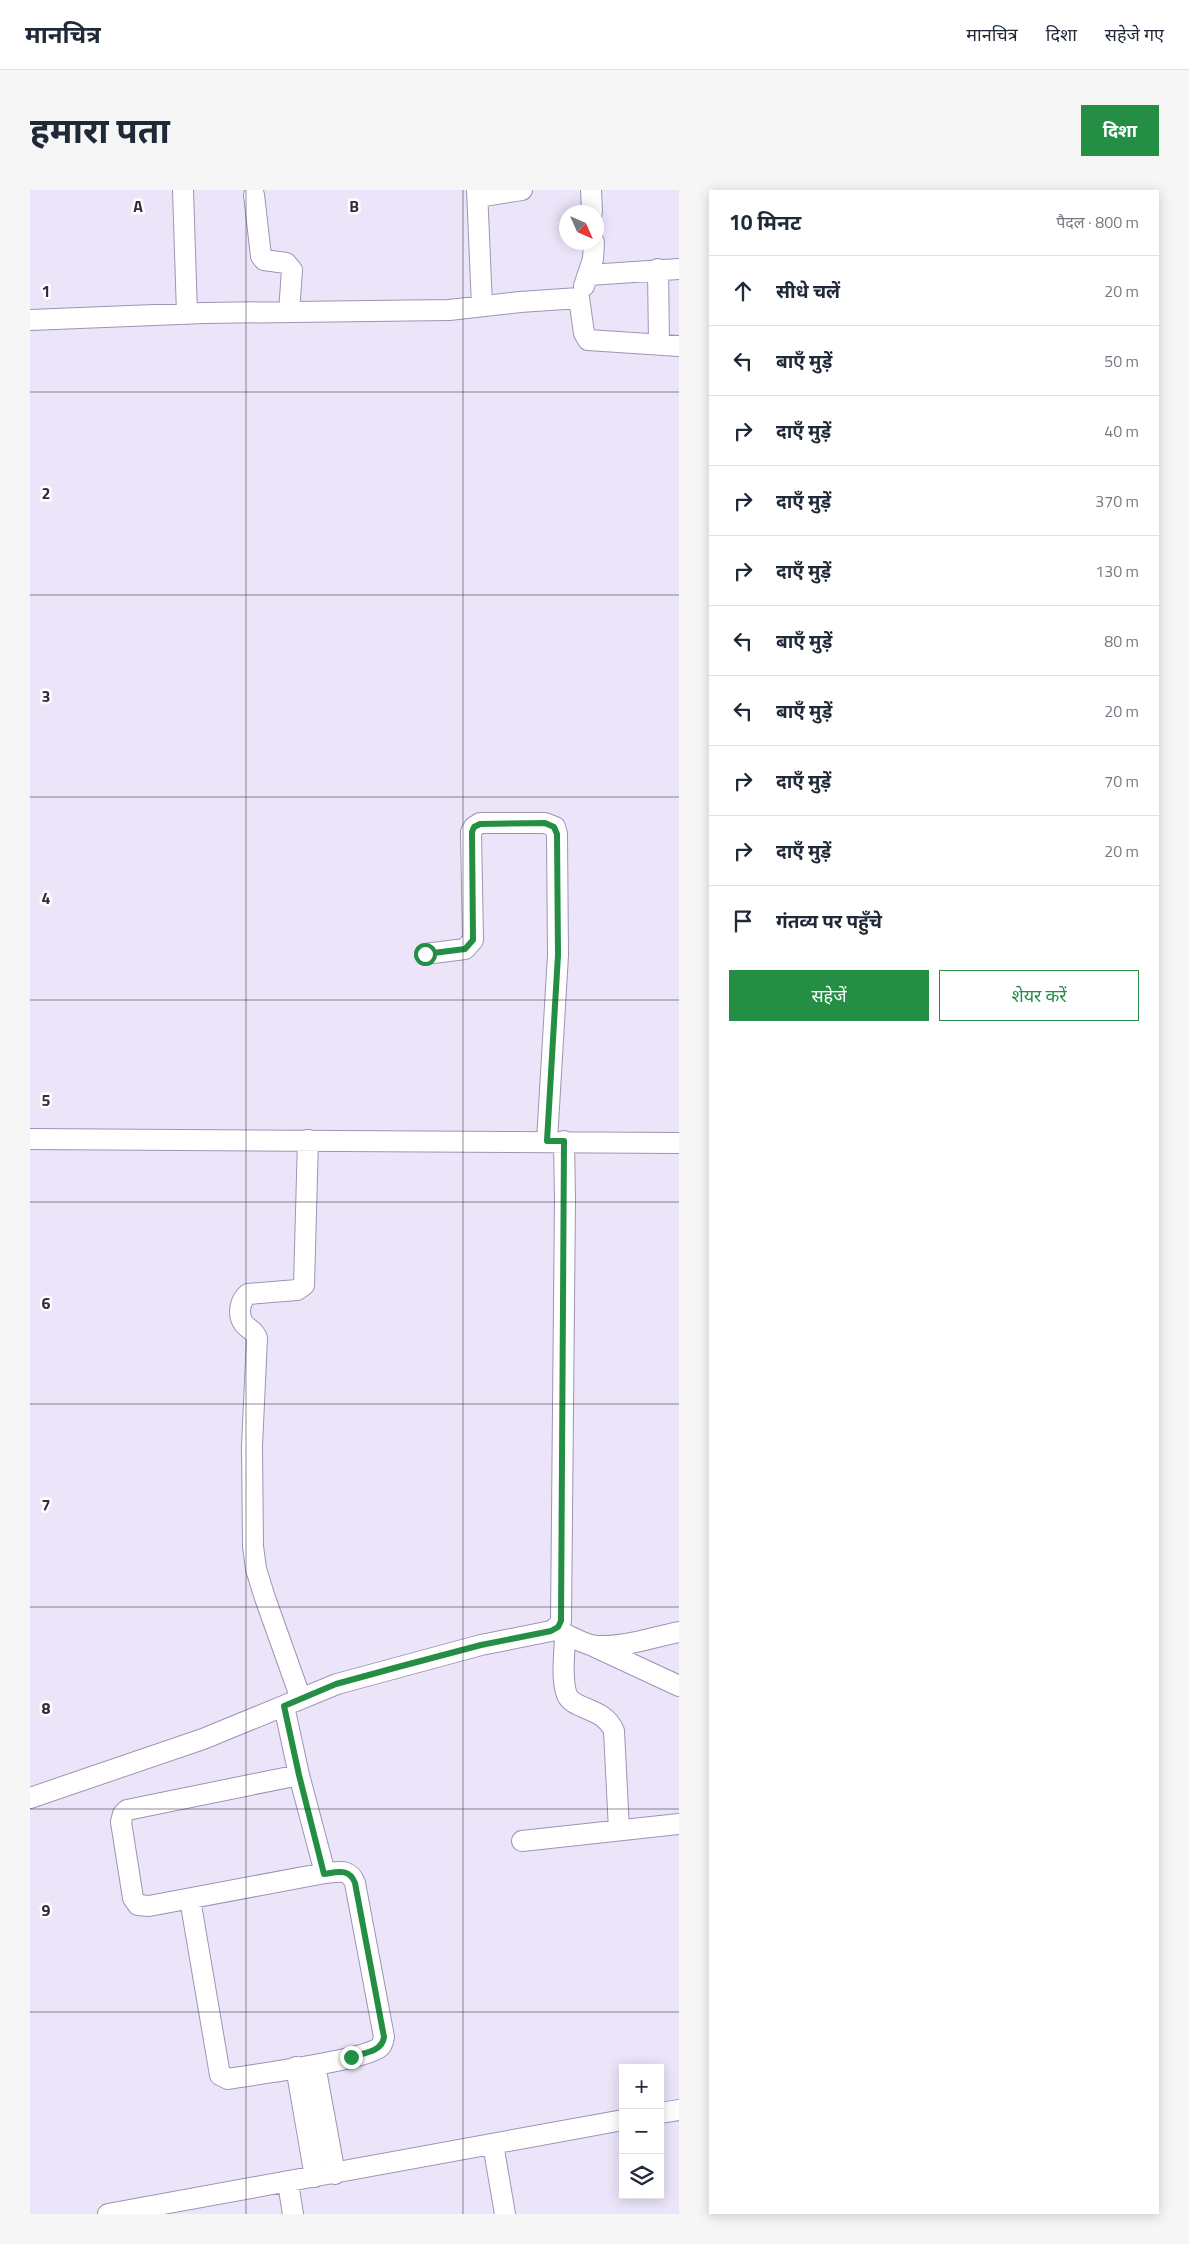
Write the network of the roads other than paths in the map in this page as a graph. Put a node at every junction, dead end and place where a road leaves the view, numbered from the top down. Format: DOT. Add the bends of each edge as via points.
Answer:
graph roads {
  1 [pos="184,190"];
  2 [pos="522,190"];
  3 [pos="591,190"];
  4 [pos="478,194"];
  5 [pos="254,195"];
  6 [pos="592,205"];
  7 [pos="594,250"];
  8 [pos="679,269"];
  9 [pos="658,270"];
  10 [pos="589,274"];
  11 [pos="579,298"];
  12 [pos="482,306"];
  13 [pos="289,312"];
  14 [pos="187,314"];
  15 [pos="30,320"];
  16 [pos="658,344"];
  17 [pos="679,346"];
  18 [pos="425,954"];
  19 [pos="30,1139"];
  20 [pos="308,1140"];
  21 [pos="556,1141"];
  22 [pos="679,1143"];
  23 [pos="560,1632"];
  24 [pos="679,1632"];
  25 [pos="590,1644"];
  26 [pos="679,1686"];
  27 [pos="293,1702"];
  28 [pos="299,1775"];
  29 [pos="30,1798"];
  30 [pos="679,1824"];
  31 [pos="619,1830"];
  32 [pos="522,1841"];
  33 [pos="324,1874"];
  34 [pos="190,1899"];
  35 [pos="306,2066"];
  36 [pos="679,2110"];
  37 [pos="664,2112"];
  38 [pos="619,2121"];
  39 [pos="493,2144"];
  40 [pos="335,2174"];
  41 [pos="315,2177"];
  42 [pos="288,2182"];
  43 [pos="113,2214"];
  44 [pos="293,2214"];
  45 [pos="504,2214"];
  1 -- 14 [label="street"];
  2 -- 4 [label="street"];
  3 -- 6 [label="street"];
  4 -- 12 [label="street"];
  5 -- 13 [label="street" via="262,258 286,263 292,270"];
  7 -- 10 [label="street"];
  8 -- 9 [label="street"];
  9 -- 10 [label="street"];
  9 -- 16 [label="street"];
  10 -- 11 [label="street"];
  11 -- 12 [label="street"];
  11 -- 16 [label="street" via="588,340"];
  12 -- 13 [label="street" via="449,310"];
  13 -- 14 [label="street"];
  14 -- 15 [label="street"];
  16 -- 17 [label="street"];
  18 -- 21 [label="street" via="465,949 473,940 474,827 480,824 545,823 554,827 557,834 558,955"];
  19 -- 20 [label="street"];
  20 -- 21 [label="street"];
  20 -- 27 [label="street" via="304,1285 297,1290 248,1294 243,1298 240,1310 242,1322 257,1338 252,1446 256,1569"];
  21 -- 22 [label="street"];
  21 -- 23 [label="street"];
  23 -- 25 [label="street"];
  23 -- 27 [label="street" via="481,1645 336,1684"];
  23 -- 31 [label="street" via="568,1697 571,1702 602,1715 614,1731"];
  24 -- 25 [label="street" via="614,1645"];
  25 -- 26 [label="street"];
  27 -- 28 [label="street"];
  27 -- 29 [label="street" via="146,1760"];
  28 -- 33 [label="street"];
  28 -- 34 [label="street" via="136,1807 123,1814 121,1822 135,1903 142,1907"];
  30 -- 31 [label="street"];
  31 -- 32 [label="street"];
  33 -- 34 [label="street"];
  33 -- 35 [label="street" via="344,1871 355,1883 384,2037 383,2043 372,2052"];
  34 -- 35 [label="street" via="220,2074 228,2078"];
  35 -- 40 [label="street"];
  35 -- 41 [label="street"];
  36 -- 37 [label="street"];
  38 -- 39 [label="street"];
  39 -- 40 [label="street"];
  39 -- 45 [label="street"];
  40 -- 41 [label="street"];
  41 -- 42 [label="street"];
  42 -- 43 [label="street"];
  42 -- 44 [label="street"];
}
